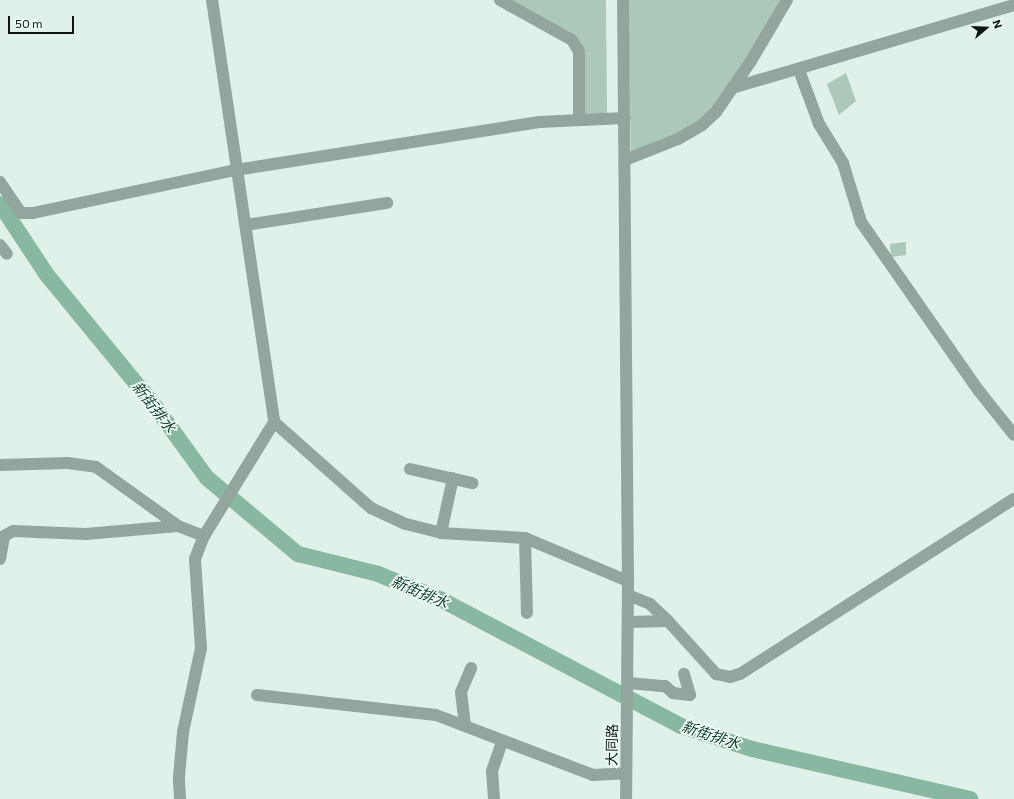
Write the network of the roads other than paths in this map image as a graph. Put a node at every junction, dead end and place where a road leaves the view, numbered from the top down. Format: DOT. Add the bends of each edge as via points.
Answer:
graph roads {
  1 [pos="212,0"];
  2 [pos="500,0"];
  3 [pos="623,0"];
  4 [pos="785,1"];
  5 [pos="1014,5"];
  6 [pos="799,70"];
  7 [pos="732,88"];
  8 [pos="625,118"];
  9 [pos="579,120"];
  10 [pos="626,160"];
  11 [pos="236,170"];
  12 [pos="0,182"];
  13 [pos="387,203"];
  14 [pos="246,224"];
  15 [pos="274,422"];
  16 [pos="1014,435"];
  17 [pos="0,465"];
  18 [pos="410,469"];
  19 [pos="453,478"];
  20 [pos="472,483"];
  21 [pos="1014,498"];
  22 [pos="178,526"];
  23 [pos="441,532"];
  24 [pos="204,536"];
  25 [pos="525,538"];
  26 [pos="0,559"];
  27 [pos="628,581"];
  28 [pos="628,595"];
  29 [pos="527,613"];
  30 [pos="668,621"];
  31 [pos="628,622"];
  32 [pos="470,668"];
  33 [pos="684,674"];
  34 [pos="628,687"];
  35 [pos="257,695"];
  36 [pos="465,725"];
  37 [pos="502,742"];
  38 [pos="626,773"];
  39 [pos="180,799"];
  40 [pos="494,799"];
  41 [pos="626,799"];
  1 -- 11 [label="street"];
  2 -- 9 [label="street" via="572,40 579,52"];
  3 -- 8 [label="street, 大同路"];
  4 -- 7 [label="street"];
  5 -- 6 [label="street"];
  6 -- 7 [label="street"];
  6 -- 16 [label="street" via="819,124 843,162 861,222 979,391"];
  7 -- 10 [label="street" via="716,112 702,125 678,139"];
  8 -- 9 [label="street"];
  8 -- 10 [label="street, 大同路"];
  9 -- 11 [label="street" via="539,122"];
  10 -- 27 [label="street, 大同路"];
  11 -- 12 [label="street" via="33,213 20,213"];
  11 -- 14 [label="street"];
  13 -- 14 [label="street"];
  14 -- 15 [label="street"];
  15 -- 23 [label="street" via="370,508 406,524"];
  15 -- 24 [label="street"];
  17 -- 22 [label="street" via="68,463 96,467"];
  18 -- 19 [label="street"];
  19 -- 20 [label="street"];
  19 -- 23 [label="street"];
  21 -- 30 [label="street" via="740,674 730,677 716,674"];
  22 -- 24 [label="street"];
  22 -- 26 [label="street" via="86,534 13,531 4,536"];
  23 -- 25 [label="street"];
  24 -- 39 [label="street" via="195,559 201,648 183,732"];
  25 -- 27 [label="street"];
  25 -- 29 [label="street"];
  27 -- 28 [label="street, 大同路"];
  28 -- 30 [label="street" via="650,604"];
  28 -- 31 [label="street, 大同路"];
  30 -- 31 [label="street"];
  31 -- 34 [label="street, 大同路"];
  32 -- 36 [label="street" via="462,692"];
  33 -- 34 [label="street" via="690,695 674,693 665,686"];
  34 -- 38 [label="street, 大同路"];
  35 -- 36 [label="street" via="436,715"];
  36 -- 37 [label="street"];
  37 -- 38 [label="street" via="592,776"];
  37 -- 40 [label="street" via="492,771"];
  38 -- 41 [label="street, 大同路"];
}
